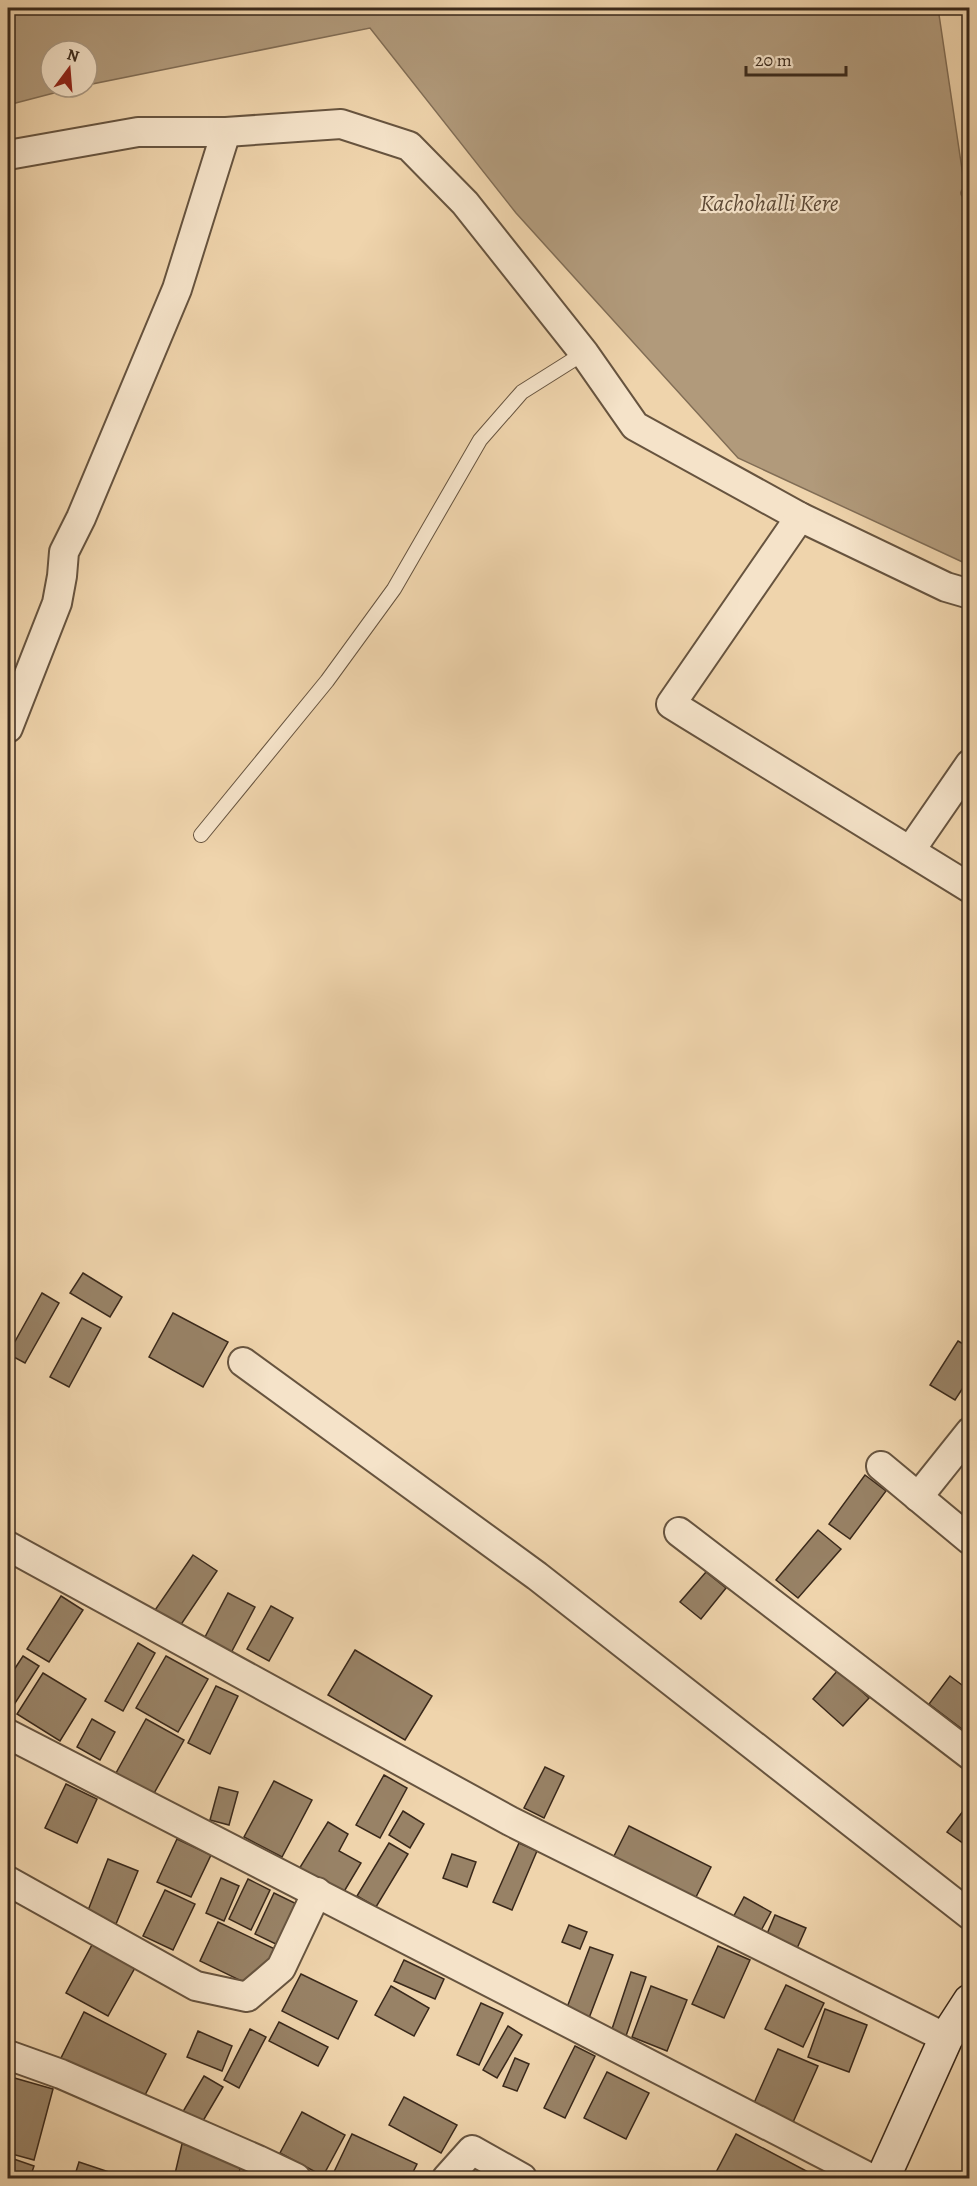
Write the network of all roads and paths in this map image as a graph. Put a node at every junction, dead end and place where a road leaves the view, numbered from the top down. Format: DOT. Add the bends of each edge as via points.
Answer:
graph roads {
  1 [pos="226,132"];
  2 [pos="8,155"];
  3 [pos="585,353"];
  4 [pos="800,517"];
  5 [pos="969,594"];
  6 [pos="8,728"];
  7 [pos="969,764"];
  8 [pos="201,835"];
  9 [pos="910,851"];
  10 [pos="969,888"];
  11 [pos="243,1362"];
  12 [pos="969,1432"];
  13 [pos="881,1466"];
  14 [pos="918,1497"];
  15 [pos="679,1532"];
  16 [pos="969,1540"];
  17 [pos="8,1546"];
  18 [pos="8,1734"];
  19 [pos="969,1755"];
  20 [pos="8,1881"];
  21 [pos="317,1892"];
  22 [pos="969,1915"];
  23 [pos="969,2001"];
  24 [pos="946,2038"];
  25 [pos="8,2055"];
  26 [pos="254,2169"];
  27 [pos="296,2178"];
  28 [pos="447,2178"];
  29 [pos="522,2178"];
  30 [pos="870,2178"];
  31 [pos="883,2178"];
  1 -- 2 [label="street" via="138,132"];
  1 -- 3 [label="street" via="341,124 409,146 465,203"];
  1 -- 6 [label="street" via="177,289 64,552 57,603"];
  3 -- 4 [label="street" via="635,426"];
  3 -- 8 [label="lane" via="522,392 480,440 394,589 327,681"];
  4 -- 5 [label="street" via="946,587"];
  4 -- 9 [label="street" via="671,704"];
  7 -- 9 [label="street"];
  9 -- 10 [label="street"];
  11 -- 22 [label="street" via="537,1576"];
  12 -- 14 [label="street"];
  13 -- 14 [label="street"];
  14 -- 16 [label="street"];
  15 -- 19 [label="street"];
  17 -- 24 [label="street" via="510,1821"];
  18 -- 21 [label="street"];
  20 -- 21 [label="street" via="196,1986 248,1997 281,1968"];
  21 -- 30 [label="street"];
  23 -- 24 [label="main road"];
  24 -- 31 [label="main road"];
  25 -- 26 [label="street" via="62,2074"];
  26 -- 27 [label="street"];
  28 -- 29 [label="street" via="472,2150"];
}
